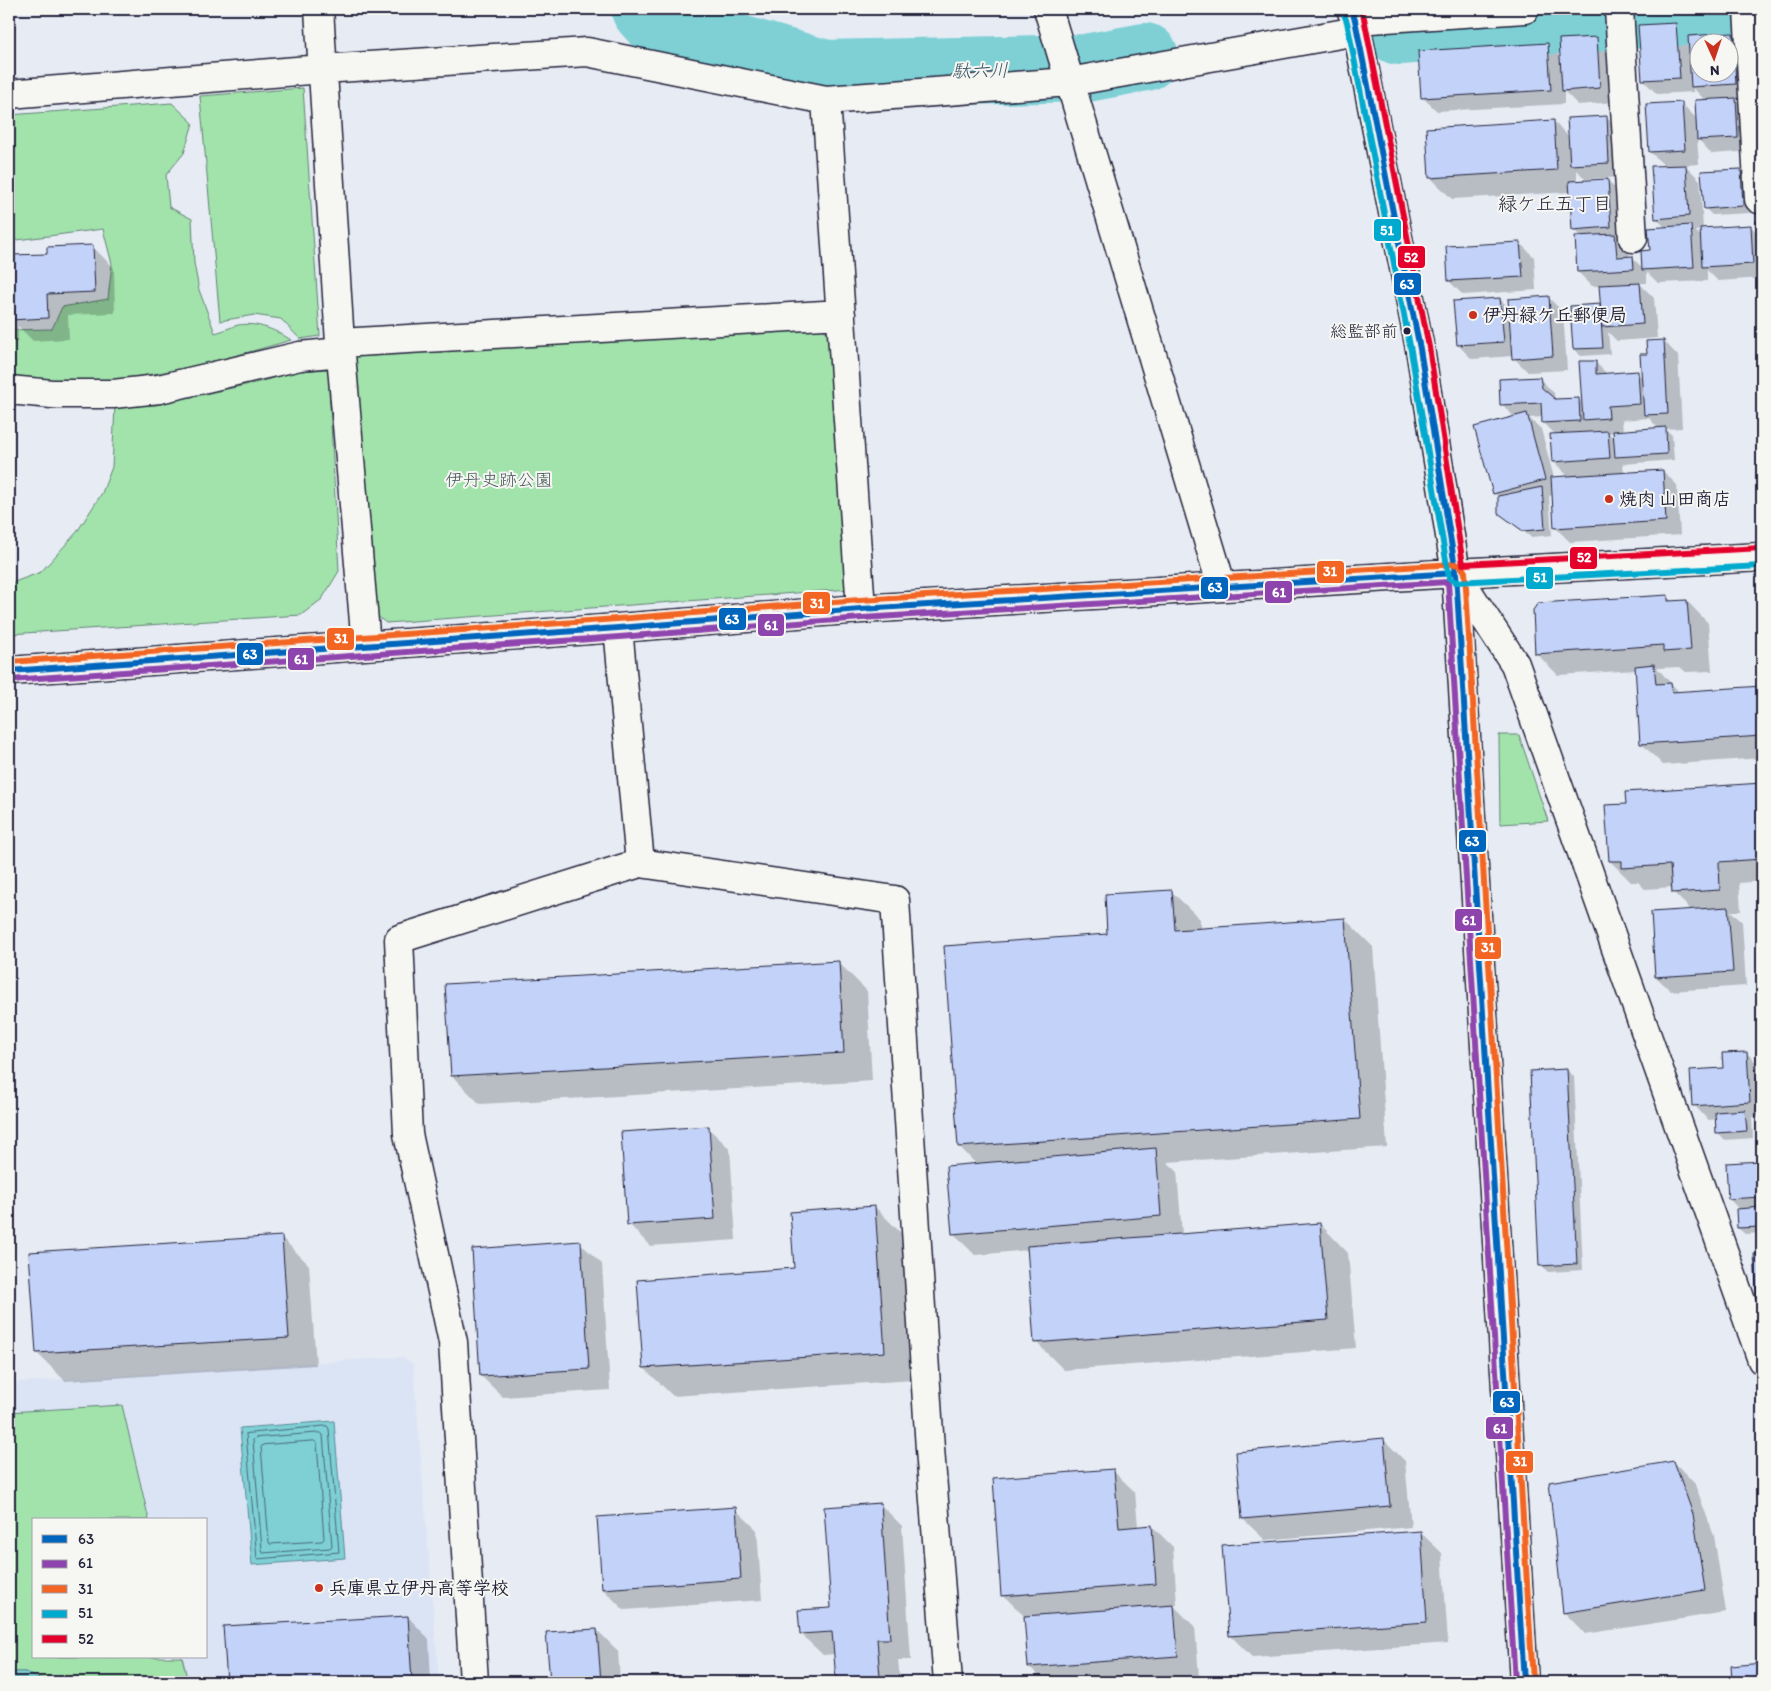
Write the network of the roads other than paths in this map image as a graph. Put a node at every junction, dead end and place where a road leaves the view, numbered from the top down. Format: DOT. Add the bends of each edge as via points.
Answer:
graph roads {
  1 [pos="319,9"];
  2 [pos="1048,9"];
  3 [pos="1525,9"];
  4 [pos="1748,9"];
  5 [pos="1619,16"];
  6 [pos="1354,20"];
  7 [pos="322,69"];
  8 [pos="1070,82"];
  9 [pos="9,94"];
  10 [pos="826,100"];
  11 [pos="1759,199"];
  12 [pos="1632,238"];
  13 [pos="841,314"];
  14 [pos="341,347"];
  15 [pos="9,390"];
  16 [pos="1762,557"];
  17 [pos="1456,573"];
  18 [pos="1222,587"];
  19 [pos="861,609"];
  20 [pos="618,628"];
  21 [pos="366,646"];
  22 [pos="9,670"];
  23 [pos="640,863"];
  24 [pos="1762,1360"];
  25 [pos="474,1682"];
  26 [pos="948,1682"];
  27 [pos="1524,1682"];
  1 -- 7 [label="street"];
  2 -- 8 [label="street"];
  3 -- 6 [label="street"];
  4 -- 11 [label="street"];
  5 -- 12 [label="street"];
  6 -- 8 [label="street"];
  6 -- 17 [label="street" via="1420,348"];
  7 -- 9 [label="street"];
  7 -- 10 [label="street" via="586,52"];
  7 -- 14 [label="street"];
  8 -- 10 [label="street"];
  8 -- 18 [label="street"];
  10 -- 13 [label="street"];
  13 -- 14 [label="street"];
  13 -- 19 [label="street"];
  14 -- 15 [label="street" via="159,389 113,394"];
  14 -- 21 [label="street"];
  16 -- 17 [label="street"];
  17 -- 18 [label="street"];
  17 -- 24 [label="street" via="1515,664"];
  17 -- 27 [label="street"];
  18 -- 19 [label="street"];
  19 -- 20 [label="street"];
  20 -- 21 [label="street"];
  20 -- 23 [label="street"];
  21 -- 22 [label="street"];
  23 -- 25 [label="street" via="399,939 408,1134 453,1342"];
  23 -- 26 [label="street" via="894,900"];
}
